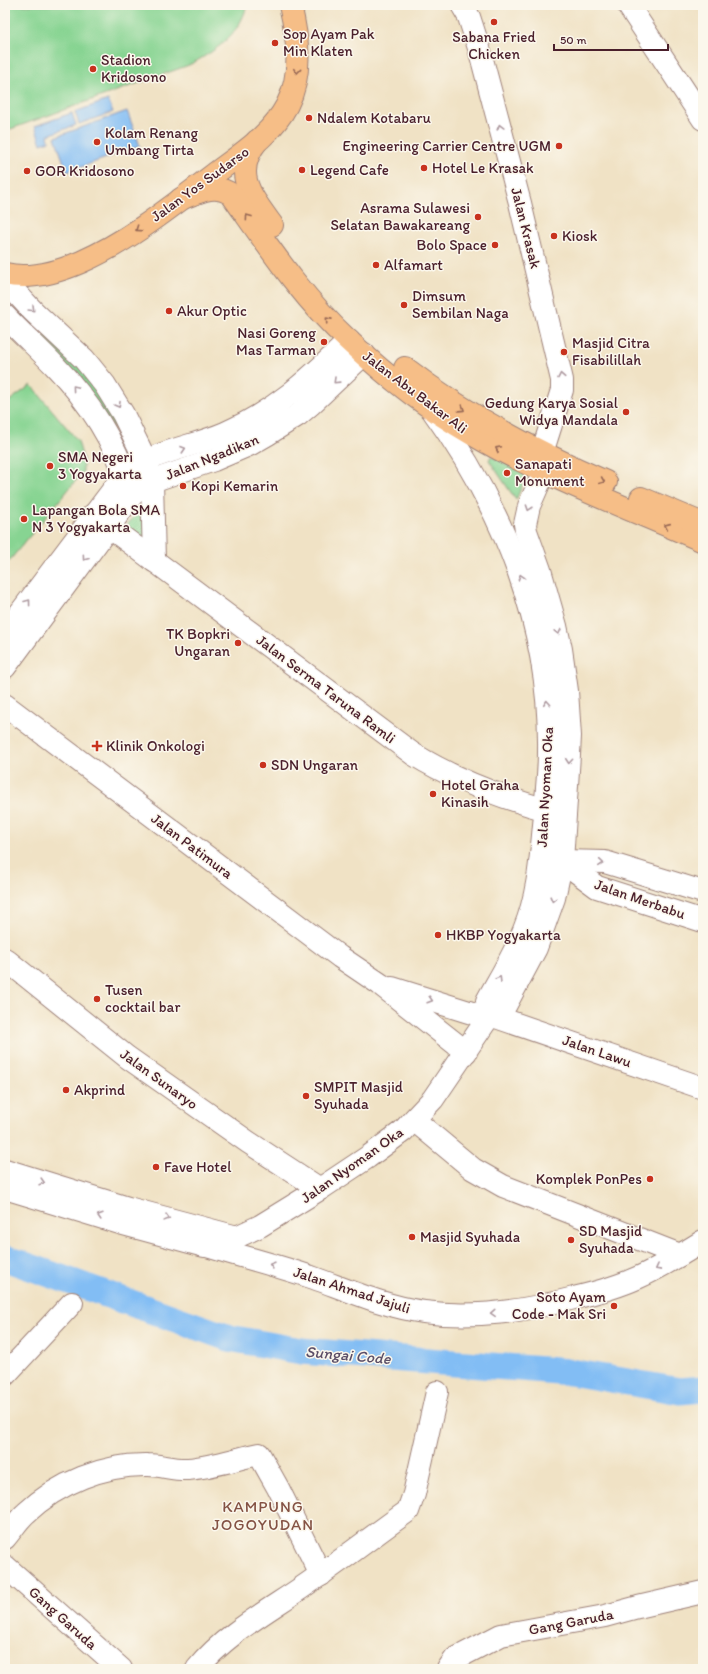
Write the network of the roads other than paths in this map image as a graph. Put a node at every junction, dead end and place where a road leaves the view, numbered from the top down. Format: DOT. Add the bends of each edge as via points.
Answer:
graph roads {
  1 [pos="290,5"];
  2 [pos="462,5"];
  3 [pos="628,5"];
  4 [pos="703,119"];
  5 [pos="257,141"];
  6 [pos="181,199"];
  7 [pos="5,274"];
  8 [pos="5,281"];
  9 [pos="5,316"];
  10 [pos="356,347"];
  11 [pos="431,407"];
  12 [pos="543,463"];
  13 [pos="149,471"];
  14 [pos="125,474"];
  15 [pos="132,495"];
  16 [pos="101,521"];
  17 [pos="703,524"];
  18 [pos="703,541"];
  19 [pos="154,561"];
  20 [pos="5,633"];
  21 [pos="5,667"];
  22 [pos="5,705"];
  23 [pos="555,812"];
  24 [pos="551,859"];
  25 [pos="703,892"];
  26 [pos="703,921"];
  27 [pos="5,959"];
  28 [pos="380,984"];
  29 [pos="489,1016"];
  30 [pos="466,1052"];
  31 [pos="703,1088"];
  32 [pos="414,1120"];
  33 [pos="5,1170"];
  34 [pos="5,1188"];
  35 [pos="320,1190"];
  36 [pos="68,1198"];
  37 [pos="126,1216"];
  38 [pos="237,1237"];
  39 [pos="703,1241"];
  40 [pos="204,1246"];
  41 [pos="680,1255"];
  42 [pos="72,1303"];
  43 [pos="5,1375"];
  44 [pos="436,1392"];
  45 [pos="5,1538"];
  46 [pos="5,1566"];
  47 [pos="321,1575"];
  48 [pos="703,1592"];
  49 [pos="121,1669"];
  50 [pos="197,1669"];
  51 [pos="448,1669"];
  1 -- 5 [label="main road, Jalan Yos Sudarso, one-way" via="297,47 296,78 287,105 279,119"];
  12 -- 2 [label="street, Jalan Krasak, one-way" via="562,390 562,380 480,48"];
  3 -- 4 [label="street"];
  5 -- 6 [label="main road, Jalan Yos Sudarso"];
  5 -- 12 [label="main road, Jalan Abu Bakar Ali, one-way" via="245,164 244,173 250,192 300,264 338,307 373,342 444,397 499,431"];
  6 -- 7 [label="main road, Jalan Yos Sudarso, one-way" via="107,249 80,262 29,276"];
  10 -- 6 [label="main road, Jalan Abu Bakar Ali, one-way" via="318,309 288,273 232,195 227,191 213,188"];
  8 -- 13 [label="street, one-way" via="84,359 105,385 123,414"];
  14 -- 9 [label="street, one-way" via="108,435 87,403 65,376"];
  10 -- 11 [label="main road, Jalan Abu Bakar Ali"];
  10 -- 13 [label="street, Jalan Ngadikan" via="311,404 298,415 213,438"];
  12 -- 11 [label="main road, Jalan Abu Bakar Ali, one-way" via="477,437"];
  23 -- 11 [label="street, Jalan Nyoman Oka, one-way" via="544,666 528,602 510,546 496,515 463,455"];
  12 -- 17 [label="main road, Jalan Abu Bakar Ali, one-way"];
  18 -- 12 [label="main road, Jalan Abu Bakar Ali, one-way"];
  12 -- 23 [label="street, Jalan Nyoman Oka, one-way" via="529,506 526,528 550,603 565,672 570,736"];
  13 -- 14 [label="street"];
  13 -- 15 [label="street" via="141,487"];
  13 -- 19 [label="street"];
  14 -- 15 [label="street"];
  14 -- 16 [label="street"];
  15 -- 16 [label="street"];
  16 -- 19 [label="street, Jalan Serma Taruna Ramli"];
  20 -- 16 [label="street, one-way"];
  16 -- 21 [label="street, one-way"];
  19 -- 23 [label="street, Jalan Serma Taruna Ramli" via="430,765 465,781"];
  22 -- 28 [label="street, Jalan Patimura" via="340,957"];
  23 -- 24 [label="street, Jalan Nyoman Oka"];
  24 -- 25 [label="street, Jalan Merbabu, one-way" via="605,862"];
  24 -- 26 [label="street, Jalan Merbabu" via="597,886"];
  24 -- 29 [label="street, Jalan Nyoman Oka" via="524,930 487,1001"];
  27 -- 35 [label="street, Jalan Sunaryo" via="133,1061"];
  28 -- 29 [label="street, Jalan Patimura, one-way"];
  28 -- 30 [label="street, Jalan Patimura"];
  29 -- 30 [label="street, Jalan Nyoman Oka"];
  29 -- 31 [label="street, Jalan Lawu"];
  30 -- 32 [label="street, Jalan Nyoman Oka" via="433,1099"];
  32 -- 35 [label="street, Jalan Nyoman Oka" via="391,1141"];
  32 -- 41 [label="street" via="473,1169 503,1186"];
  33 -- 36 [label="street, Jalan Nyoman Oka, one-way"];
  34 -- 36 [label="street, Jalan Nyoman Oka"];
  35 -- 38 [label="street, Jalan Nyoman Oka"];
  36 -- 37 [label="street, Jalan Nyoman Oka"];
  37 -- 38 [label="street, Jalan Nyoman Oka, one-way"];
  37 -- 40 [label="street, Jalan Nyoman Oka"];
  38 -- 40 [label="street, Jalan Nyoman Oka" via="221,1244"];
  39 -- 41 [label="street, Jalan Ahmad Jajuli"];
  41 -- 40 [label="street, Jalan Ahmad Jajuli, one-way" via="637,1278 590,1294 500,1313 463,1315 423,1312 386,1303 291,1270"];
  42 -- 43 [label="street"];
  44 -- 47 [label="street" via="408,1511"];
  45 -- 47 [label="street" via="25,1513 48,1495 79,1479 113,1467 148,1465 186,1469 213,1466 259,1454"];
  46 -- 49 [label="street, Gang Garuda"];
  47 -- 50 [label="street" via="232,1635"];
  48 -- 51 [label="street, Gang Garuda" via="605,1616 501,1635 455,1659"];
}
